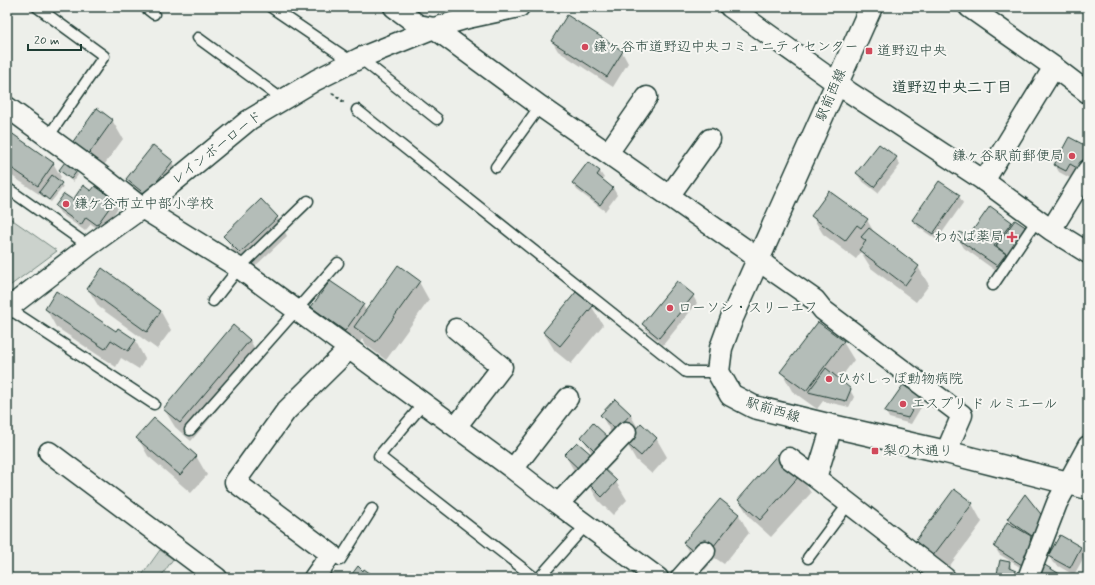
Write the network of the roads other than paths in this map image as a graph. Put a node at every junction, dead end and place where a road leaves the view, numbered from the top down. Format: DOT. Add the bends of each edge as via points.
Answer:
graph roads {
  1 [pos="37,7"];
  2 [pos="145,7"];
  3 [pos="271,7"];
  4 [pos="394,7"];
  5 [pos="519,7"];
  6 [pos="730,7"];
  7 [pos="871,7"];
  8 [pos="969,7"];
  9 [pos="154,14"];
  10 [pos="434,28"];
  11 [pos="198,38"];
  12 [pos="356,60"];
  13 [pos="1054,67"];
  14 [pos="837,84"];
  15 [pos="1088,93"];
  16 [pos="647,97"];
  17 [pos="283,100"];
  18 [pos="540,106"];
  19 [pos="7,107"];
  20 [pos="357,110"];
  21 [pos="437,119"];
  22 [pos="48,137"];
  23 [pos="710,139"];
  24 [pos="608,153"];
  25 [pos="496,167"];
  26 [pos="1088,170"];
  27 [pos="984,181"];
  28 [pos="7,188"];
  29 [pos="669,196"];
  30 [pos="308,201"];
  31 [pos="142,208"];
  32 [pos="1044,225"];
  33 [pos="88,246"];
  34 [pos="1088,253"];
  35 [pos="758,259"];
  36 [pos="338,263"];
  37 [pos="239,268"];
  38 [pos="993,285"];
  39 [pos="213,301"];
  40 [pos="7,309"];
  41 [pos="296,310"];
  42 [pos="456,329"];
  43 [pos="349,349"];
  44 [pos="718,372"];
  45 [pos="568,398"];
  46 [pos="424,403"];
  47 [pos="154,404"];
  48 [pos="832,426"];
  49 [pos="456,428"];
  50 [pos="190,430"];
  51 [pos="626,432"];
  52 [pos="1088,446"];
  53 [pos="50,452"];
  54 [pos="946,452"];
  55 [pos="789,458"];
  56 [pos="513,469"];
  57 [pos="816,478"];
  58 [pos="1078,486"];
  59 [pos="848,503"];
  60 [pos="558,504"];
  61 [pos="372,510"];
  62 [pos="586,525"];
  63 [pos="705,551"];
  64 [pos="331,554"];
  65 [pos="808,558"];
  66 [pos="650,576"];
  67 [pos="217,578"];
  68 [pos="314,578"];
  69 [pos="535,578"];
  70 [pos="539,578"];
  71 [pos="681,578"];
  72 [pos="945,578"];
  73 [pos="1028,578"];
  1 -- 22 [label="lane" via="104,56"];
  2 -- 9 [label="lane"];
  3 -- 12 [label="lane"];
  4 -- 10 [label="street" via="418,25"];
  5 -- 10 [label="street, レインボーロード"];
  6 -- 14 [label="street"];
  7 -- 14 [label="street, 駅前西線"];
  8 -- 13 [label="street"];
  10 -- 12 [label="street, レインボーロード"];
  10 -- 18 [label="street"];
  11 -- 17 [label="lane"];
  12 -- 17 [label="street, レインボーロード"];
  12 -- 21 [label="lane"];
  13 -- 15 [label="street"];
  13 -- 27 [label="street"];
  14 -- 27 [label="street"];
  14 -- 35 [label="street, 駅前西線"];
  16 -- 24 [label="street"];
  17 -- 31 [label="street, レインボーロード" via="249,120"];
  18 -- 24 [label="street"];
  18 -- 25 [label="lane"];
  19 -- 22 [label="street"];
  20 -- 44 [label="lane" via="686,372"];
  22 -- 31 [label="street"];
  23 -- 29 [label="street"];
  24 -- 29 [label="street"];
  26 -- 32 [label="street"];
  27 -- 32 [label="street"];
  28 -- 33 [label="lane"];
  29 -- 35 [label="street"];
  30 -- 37 [label="lane"];
  31 -- 33 [label="street, レインボーロード"];
  31 -- 37 [label="street"];
  32 -- 34 [label="street"];
  32 -- 38 [label="lane"];
  33 -- 40 [label="street, レインボーロード"];
  35 -- 44 [label="street, 駅前西線" via="721,348"];
  35 -- 54 [label="street" via="815,300 823,310 968,420"];
  36 -- 41 [label="lane"];
  37 -- 39 [label="lane"];
  37 -- 41 [label="street"];
  40 -- 47 [label="lane"];
  41 -- 43 [label="street"];
  41 -- 50 [label="lane"];
  42 -- 49 [label="street" via="502,367"];
  43 -- 46 [label="street"];
  43 -- 64 [label="street" via="286,411 235,482"];
  44 -- 48 [label="street, 駅前西線" via="731,395 754,407"];
  45 -- 56 [label="street"];
  46 -- 49 [label="street"];
  46 -- 69 [label="lane" via="379,456"];
  48 -- 54 [label="street, 駅前西線"];
  48 -- 57 [label="street"];
  49 -- 56 [label="street"];
  51 -- 60 [label="street"];
  52 -- 58 [label="street"];
  53 -- 67 [label="street"];
  54 -- 58 [label="street, 駅前西線"];
  55 -- 57 [label="street"];
  56 -- 60 [label="street"];
  57 -- 59 [label="street"];
  58 -- 73 [label="street" via="1057,503"];
  59 -- 65 [label="lane"];
  59 -- 72 [label="street"];
  60 -- 62 [label="street"];
  61 -- 64 [label="lane" via="340,560"];
  62 -- 66 [label="street"];
  62 -- 70 [label="lane"];
  63 -- 71 [label="street"];
  64 -- 68 [label="street"];
}
